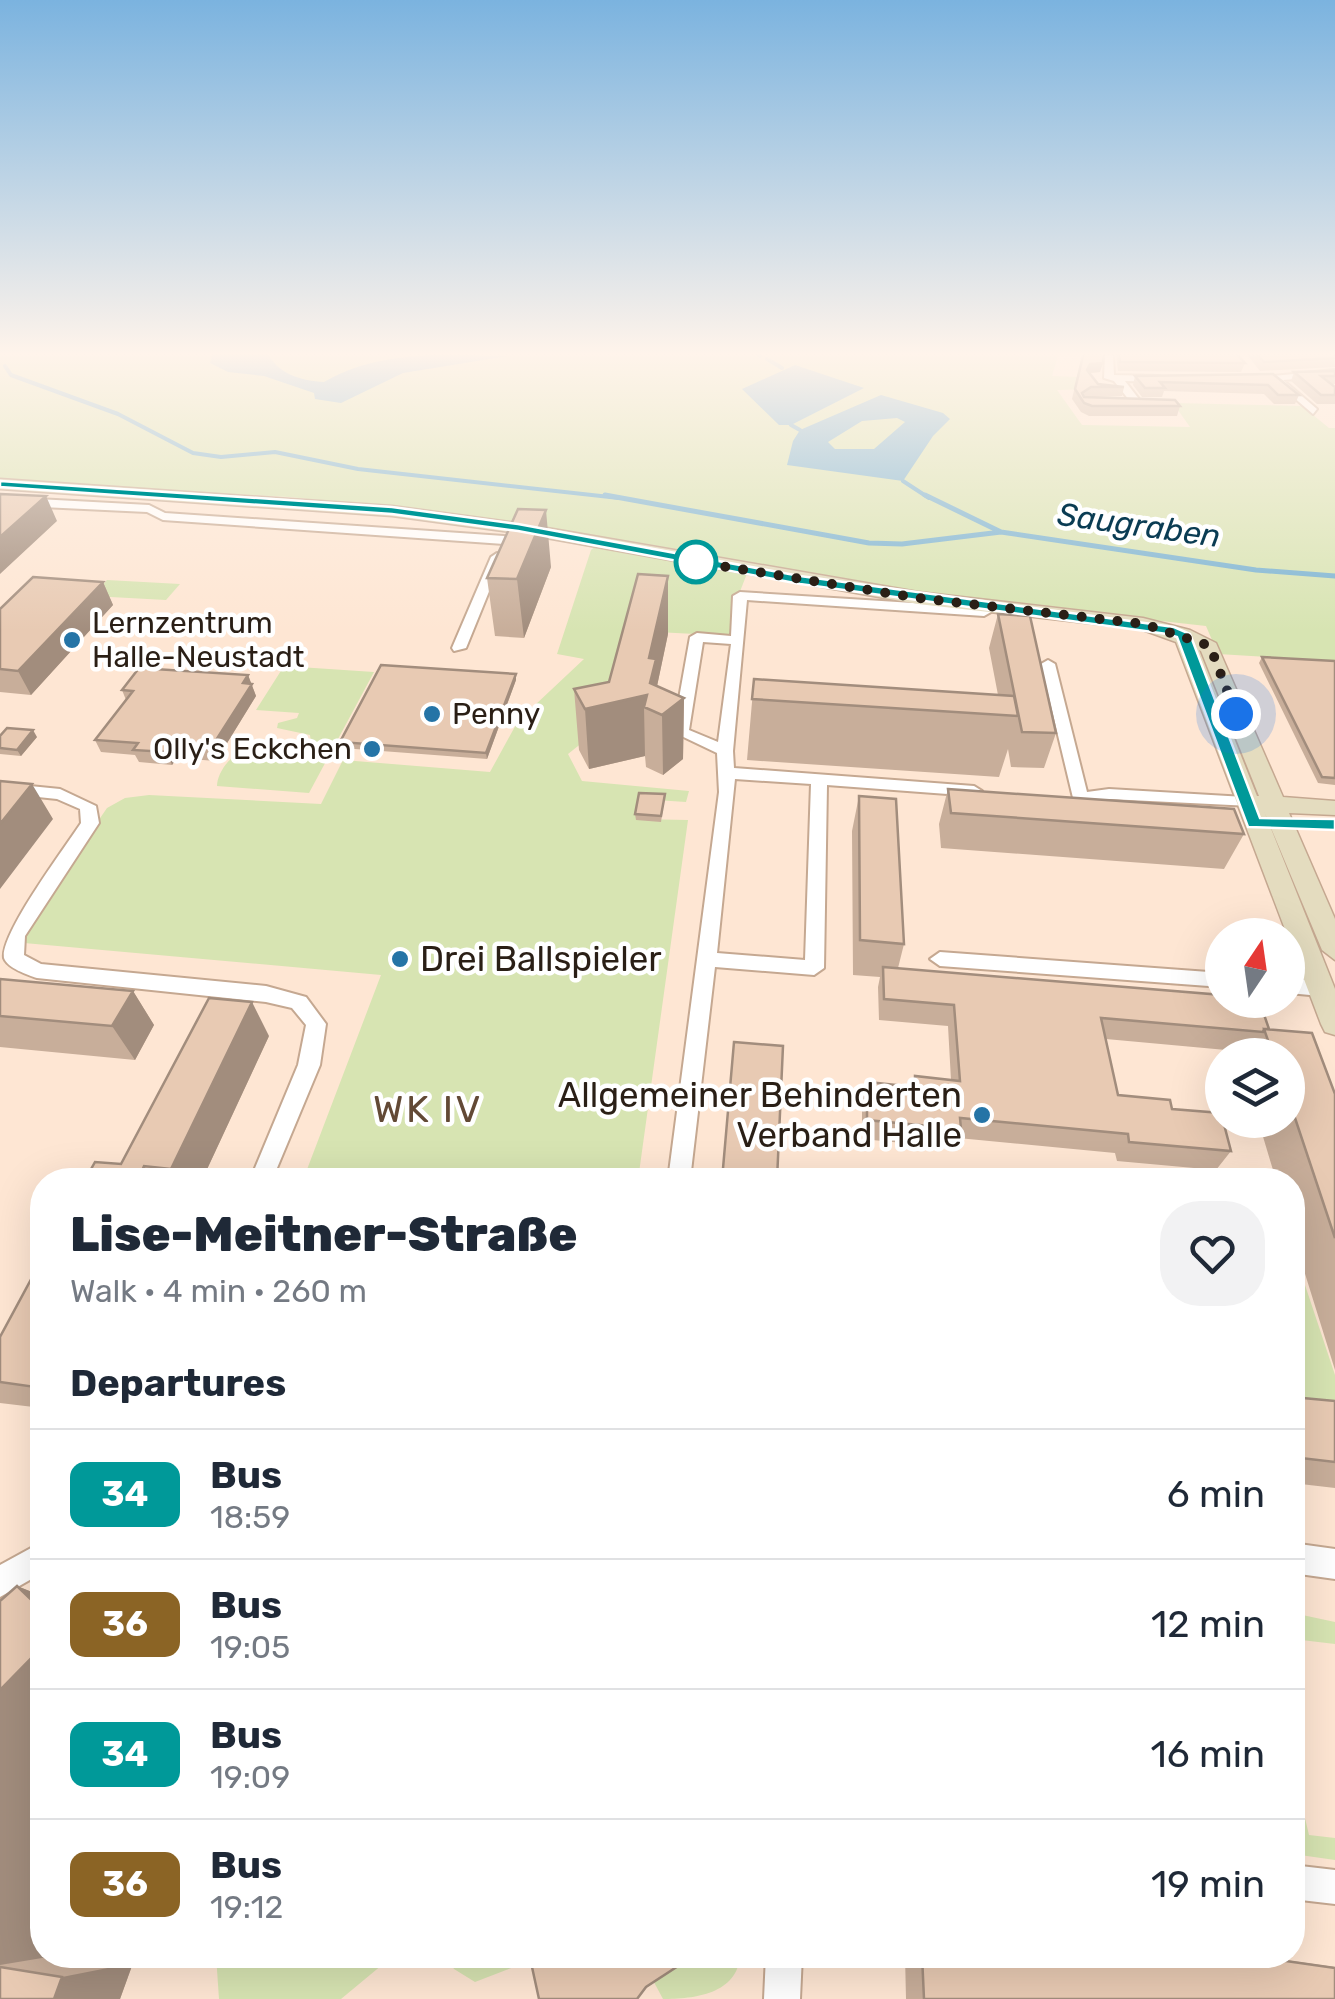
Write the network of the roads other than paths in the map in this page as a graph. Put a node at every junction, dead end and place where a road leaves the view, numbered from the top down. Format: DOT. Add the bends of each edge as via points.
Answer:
graph roads {
  1 [pos="0,484"];
  2 [pos="165,493"];
  3 [pos="0,501"];
  4 [pos="149,509"];
  5 [pos="518,528"];
  6 [pos="504,540"];
  7 [pos="984,605"];
  8 [pos="1183,634"];
  9 [pos="738,641"];
  10 [pos="460,648"];
  11 [pos="1048,664"];
  12 [pos="725,751"];
  13 [pos="728,773"];
  14 [pos="819,781"];
  15 [pos="0,788"];
  16 [pos="987,792"];
  17 [pos="1335,808"];
  18 [pos="1250,813"];
  19 [pos="1278,814"];
  20 [pos="1335,824"];
  21 [pos="1335,950"];
  22 [pos="940,958"];
  23 [pos="704,959"];
  24 [pos="1205,979"];
  25 [pos="1305,987"];
  26 [pos="1321,988"];
  27 [pos="1335,1024"];
  28 [pos="266,1168"];
  29 [pos="681,1168"];
  30 [pos="1305,1560"];
  31 [pos="30,1564"];
  32 [pos="1335,1564"];
  33 [pos="0,1582"];
  34 [pos="1305,1884"];
  35 [pos="1335,1887"];
  36 [pos="783,1968"];
  37 [pos="782,1999"];
  1 -- 2 [label="street"];
  2 -- 4 [label="street"];
  2 -- 5 [label="street" via="297,501"];
  3 -- 4 [label="street"];
  4 -- 6 [label="street" via="163,516"];
  5 -- 6 [label="street"];
  5 -- 7 [label="street" via="800,580"];
  6 -- 10 [label="street"];
  7 -- 8 [label="street"];
  7 -- 9 [label="street" via="984,612 740,596"];
  8 -- 18 [label="street"];
  8 -- 19 [label="street" via="1210,646"];
  9 -- 12 [label="street"];
  9 -- 12 [label="street" via="697,637 681,732"];
  11 -- 18 [label="street" via="1071,798 1122,810"];
  12 -- 13 [label="street"];
  13 -- 14 [label="street"];
  13 -- 23 [label="street"];
  14 -- 16 [label="street"];
  14 -- 23 [label="street" via="814,968"];
  15 -- 28 [label="street" via="60,794 88,806 90,823 16,935 14,958 37,972 266,994 298,1002 316,1024 309,1065"];
  17 -- 19 [label="street"];
  18 -- 19 [label="street"];
  18 -- 26 [label="street"];
  19 -- 20 [label="street"];
  19 -- 21 [label="street"];
  22 -- 24 [label="street"];
  23 -- 29 [label="street"];
  25 -- 26 [label="street"];
  26 -- 27 [label="street"];
  30 -- 32 [label="street"];
  31 -- 33 [label="street"];
  34 -- 35 [label="street"];
  36 -- 37 [label="street"];
}
